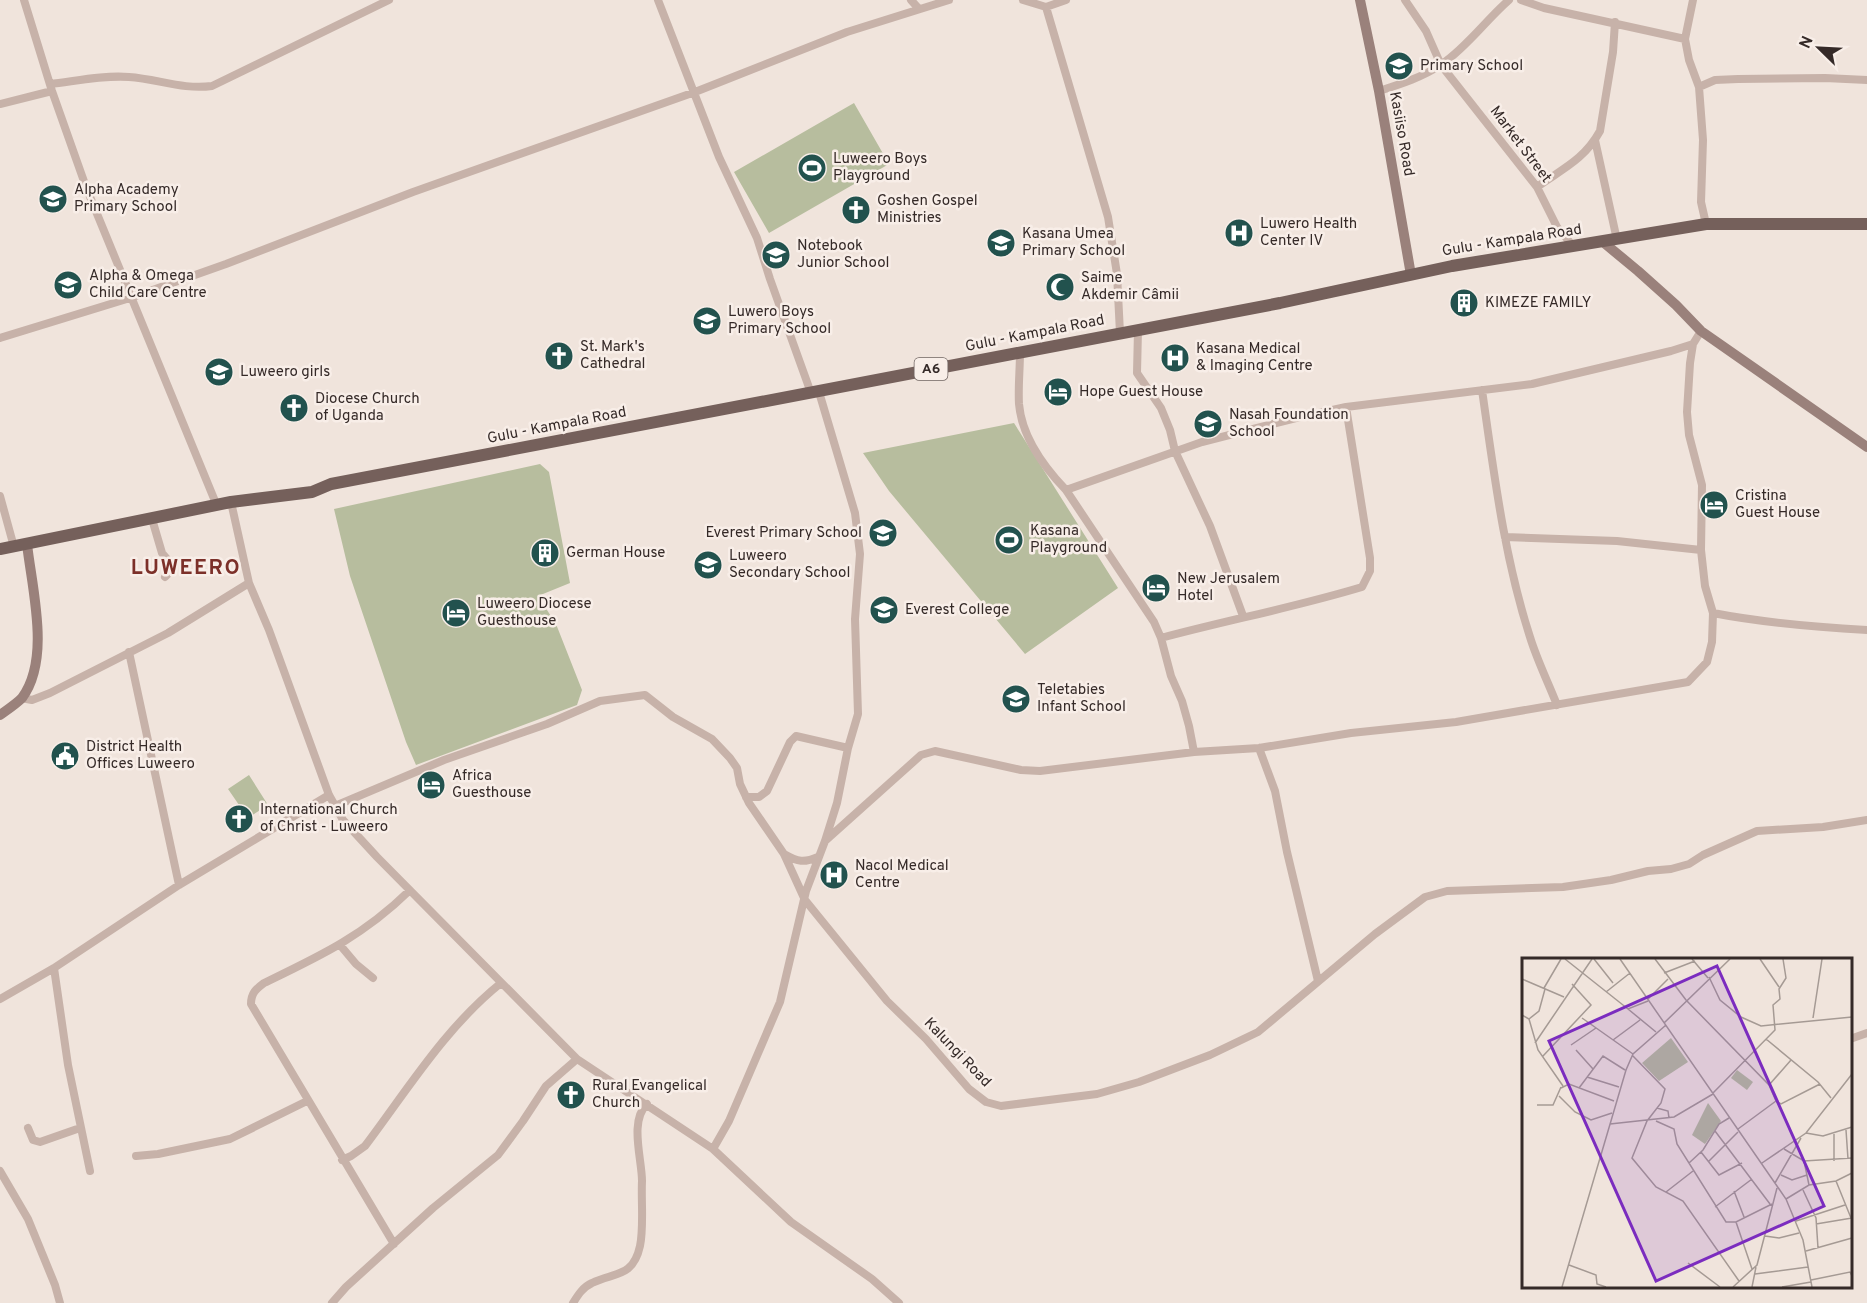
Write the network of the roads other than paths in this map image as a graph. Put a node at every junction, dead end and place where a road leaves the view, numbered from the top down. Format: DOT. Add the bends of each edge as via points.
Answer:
graph roads {
  1 [pos="24,0"];
  2 [pos="389,0"];
  3 [pos="658,0"];
  4 [pos="911,0"];
  5 [pos="949,0"];
  6 [pos="1023,0"];
  7 [pos="1066,0"];
  8 [pos="1360,0"];
  9 [pos="1405,0"];
  10 [pos="1509,0"];
  11 [pos="1521,0"];
  12 [pos="1694,0"];
  13 [pos="1046,7"];
  14 [pos="919,9"];
  15 [pos="1615,22"];
  16 [pos="1685,39"];
  17 [pos="1441,65"];
  18 [pos="1867,80"];
  19 [pos="51,87"];
  20 [pos="1699,87"];
  21 [pos="1379,91"];
  22 [pos="695,92"];
  23 [pos="0,104"];
  24 [pos="1595,140"];
  25 [pos="1537,187"];
  26 [pos="1706,224"];
  27 [pos="1867,224"];
  28 [pos="1617,240"];
  29 [pos="1602,242"];
  30 [pos="1572,246"];
  31 [pos="1411,275"];
  32 [pos="130,298"];
  33 [pos="1138,330"];
  34 [pos="1701,331"];
  35 [pos="1120,333"];
  36 [pos="0,338"];
  37 [pos="1693,344"];
  38 [pos="1020,351"];
  39 [pos="1482,390"];
  40 [pos="815,392"];
  41 [pos="1346,407"];
  42 [pos="1867,447"];
  43 [pos="1175,451"];
  44 [pos="1066,490"];
  45 [pos="0,496"];
  46 [pos="231,502"];
  47 [pos="217,506"];
  48 [pos="152,519"];
  49 [pos="1505,537"];
  50 [pos="27,544"];
  51 [pos="14,547"];
  52 [pos="0,549"];
  53 [pos="1701,550"];
  54 [pos="165,578"];
  55 [pos="249,583"];
  56 [pos="1713,614"];
  57 [pos="1243,616"];
  58 [pos="1867,630"];
  59 [pos="1161,638"];
  60 [pos="129,652"];
  61 [pos="21,698"];
  62 [pos="1557,705"];
  63 [pos="0,715"];
  64 [pos="848,748"];
  65 [pos="1259,748"];
  66 [pos="1194,752"];
  67 [pos="329,795"];
  68 [pos="746,796"];
  69 [pos="335,806"];
  70 [pos="1867,820"];
  71 [pos="825,841"];
  72 [pos="784,854"];
  73 [pos="818,856"];
  74 [pos="179,885"];
  75 [pos="409,891"];
  76 [pos="805,900"];
  77 [pos="340,945"];
  78 [pos="54,968"];
  79 [pos="373,978"];
  80 [pos="1318,981"];
  81 [pos="501,983"];
  82 [pos="0,999"];
  83 [pos="1867,1033"];
  84 [pos="1852,1039"];
  85 [pos="577,1059"];
  86 [pos="307,1101"];
  87 [pos="647,1104"];
  88 [pos="28,1128"];
  89 [pos="80,1128"];
  90 [pos="713,1149"];
  91 [pos="136,1156"];
  92 [pos="342,1160"];
  93 [pos="0,1171"];
  94 [pos="90,1171"];
  95 [pos="394,1244"];
  96 [pos="60,1303"];
  97 [pos="332,1303"];
  98 [pos="573,1303"];
  99 [pos="899,1303"];
  1 -- 19 [label="street"];
  2 -- 19 [label="street" via="212,86 184,87 117,77"];
  3 -- 22 [label="street"];
  4 -- 14 [label="street"];
  5 -- 14 [label="street"];
  6 -- 13 [label="street"];
  7 -- 13 [label="street"];
  8 -- 21 [label="main road, Kasiiso Road"];
  9 -- 17 [label="street, Market Street"];
  10 -- 17 [label="street"];
  11 -- 15 [label="street"];
  12 -- 16 [label="street"];
  13 -- 35 [label="street" via="1108,217 1117,274"];
  14 -- 22 [label="street" via="847,32"];
  15 -- 16 [label="street"];
  15 -- 24 [label="street" via="1604,114"];
  16 -- 20 [label="street"];
  17 -- 21 [label="street"];
  17 -- 25 [label="street, Market Street"];
  18 -- 20 [label="street" via="1738,79 1715,80"];
  19 -- 23 [label="street"];
  19 -- 32 [label="street"];
  20 -- 26 [label="street" via="1703,140 1701,202"];
  21 -- 31 [label="main road, Kasiiso Road"];
  22 -- 32 [label="street"];
  22 -- 40 [label="street" via="719,157 757,237"];
  24 -- 25 [label="street" via="1576,162"];
  24 -- 28 [label="street"];
  25 -- 30 [label="street, Market Street" via="1557,227"];
  26 -- 27 [label="main road, Gulu - Kampala Road / A6"];
  26 -- 28 [label="main road, Gulu - Kampala Road / A6"];
  28 -- 29 [label="main road, Gulu - Kampala Road / A6"];
  29 -- 30 [label="main road, Gulu - Kampala Road / A6"];
  29 -- 34 [label="main road"];
  30 -- 31 [label="main road, Gulu - Kampala Road / A6"];
  31 -- 33 [label="main road, Gulu - Kampala Road / A6"];
  32 -- 36 [label="street"];
  32 -- 47 [label="street"];
  33 -- 35 [label="main road, Gulu - Kampala Road / A6"];
  33 -- 43 [label="street" via="1137,373 1161,408"];
  34 -- 37 [label="street"];
  34 -- 42 [label="main road"];
  35 -- 38 [label="main road, Gulu - Kampala Road / A6"];
  37 -- 39 [label="street" via="1532,384"];
  37 -- 53 [label="street" via="1687,412 1702,485"];
  38 -- 40 [label="main road, Gulu - Kampala Road / A6"];
  38 -- 44 [label="street" via="1019,403 1026,431 1039,456"];
  39 -- 41 [label="street"];
  39 -- 49 [label="street"];
  40 -- 46 [label="main road, Gulu - Kampala Road / A6" via="331,484 312,492"];
  40 -- 64 [label="street" via="855,513 860,554 855,620 858,714"];
  41 -- 43 [label="street"];
  41 -- 57 [label="street" via="1370,571 1362,587"];
  43 -- 44 [label="street"];
  43 -- 57 [label="street" via="1210,526"];
  44 -- 59 [label="street" via="1146,608"];
  45 -- 51 [label="street"];
  46 -- 47 [label="main road, Gulu - Kampala Road / A6"];
  46 -- 55 [label="street"];
  47 -- 48 [label="main road, Gulu - Kampala Road / A6"];
  48 -- 50 [label="main road, Gulu - Kampala Road / A6"];
  48 -- 54 [label="street" via="162,553 168,560"];
  49 -- 53 [label="street" via="1617,541"];
  49 -- 62 [label="street" via="1530,638"];
  50 -- 51 [label="main road, Gulu - Kampala Road / A6"];
  50 -- 61 [label="main road" via="39,648"];
  51 -- 52 [label="main road, Gulu - Kampala Road / A6"];
  53 -- 56 [label="street"];
  55 -- 60 [label="street"];
  55 -- 67 [label="street"];
  56 -- 58 [label="street"];
  56 -- 62 [label="street" via="1707,662 1688,682"];
  57 -- 59 [label="street"];
  59 -- 66 [label="street"];
  60 -- 61 [label="street" via="50,693 32,700"];
  60 -- 74 [label="street"];
  61 -- 63 [label="main road"];
  62 -- 65 [label="street"];
  64 -- 68 [label="street" via="796,736 764,794"];
  64 -- 71 [label="street"];
  65 -- 66 [label="street"];
  65 -- 80 [label="street" via="1275,791"];
  66 -- 71 [label="street" via="1040,771 928,752"];
  67 -- 69 [label="street"];
  67 -- 74 [label="street"];
  68 -- 69 [label="street, Kalungi Road" via="737,768 712,739 640,694 600,701"];
  68 -- 72 [label="street, Kalungi Road"];
  69 -- 75 [label="street" via="350,828"];
  70 -- 80 [label="street, Kalungi Road" via="1757,831 1689,864 1611,880 1563,887 1447,891 1425,897"];
  71 -- 73 [label="street"];
  72 -- 73 [label="street" via="799,862"];
  72 -- 76 [label="street, Kalungi Road"];
  73 -- 76 [label="street"];
  74 -- 78 [label="street"];
  75 -- 77 [label="street" via="381,917"];
  75 -- 81 [label="street"];
  76 -- 80 [label="street, Kalungi Road" via="887,1001 969,1089 986,1102 1001,1106 1097,1094 1139,1082 1258,1032"];
  76 -- 90 [label="street" via="780,1002"];
  77 -- 79 [label="street"];
  77 -- 86 [label="street" via="264,984 251,998"];
  78 -- 82 [label="street"];
  78 -- 89 [label="street"];
  81 -- 85 [label="street"];
  81 -- 92 [label="street" via="478,1001 445,1037 365,1146"];
  83 -- 84 [label="street"];
  85 -- 87 [label="street"];
  85 -- 95 [label="street" via="546,1086 498,1155"];
  86 -- 91 [label="street" via="230,1139"];
  86 -- 92 [label="street"];
  87 -- 90 [label="street"];
  87 -- 98 [label="street" via="639,1119 639,1250 627,1269 591,1283"];
  88 -- 89 [label="street" via="33,1140 40,1142"];
  89 -- 94 [label="street"];
  90 -- 99 [label="street" via="791,1222"];
  92 -- 95 [label="street"];
  93 -- 96 [label="street" via="28,1219"];
  95 -- 97 [label="street"];
}
